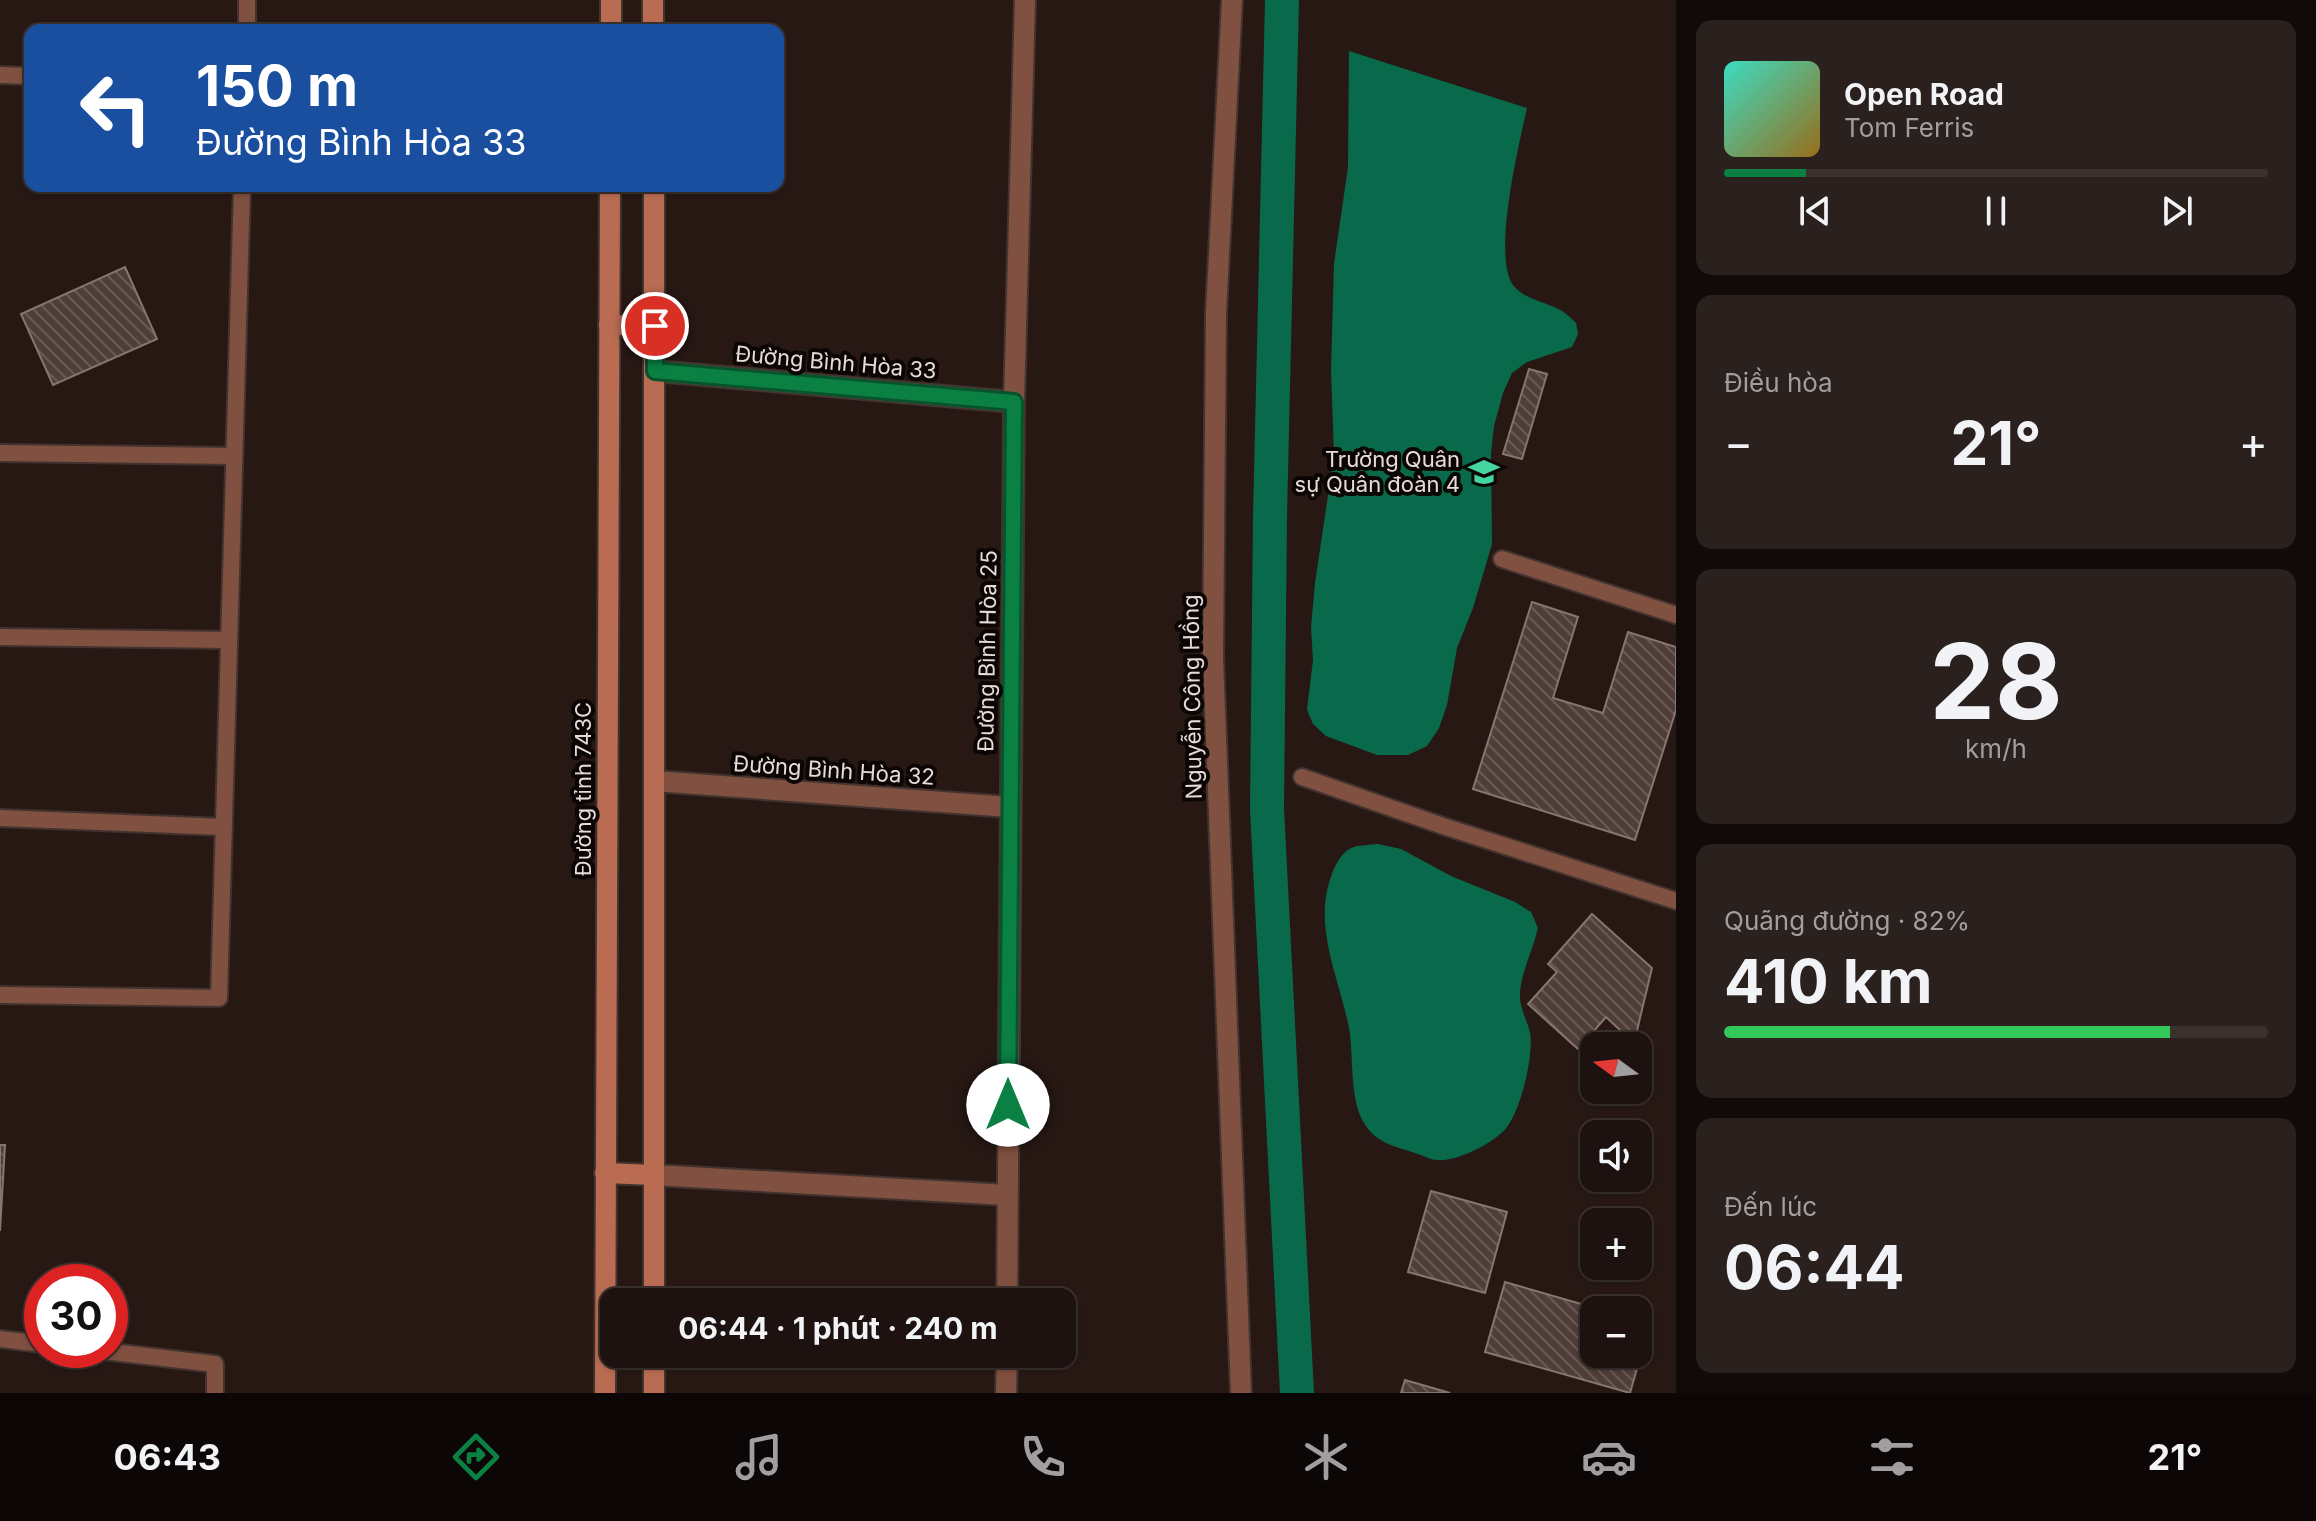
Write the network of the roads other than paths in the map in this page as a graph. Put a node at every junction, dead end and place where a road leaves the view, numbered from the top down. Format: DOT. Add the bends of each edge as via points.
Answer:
graph roads {
  1 [pos="247,0"];
  2 [pos="611,0"];
  3 [pos="653,0"];
  4 [pos="1025,0"];
  5 [pos="1232,0"];
  6 [pos="247,24"];
  7 [pos="611,24"];
  8 [pos="653,24"];
  9 [pos="0,75"];
  10 [pos="24,76"];
  11 [pos="242,192"];
  12 [pos="610,192"];
  13 [pos="654,192"];
  14 [pos="609,325"];
  15 [pos="655,326"];
  16 [pos="655,371"];
  17 [pos="1014,402"];
  18 [pos="0,453"];
  19 [pos="234,456"];
  20 [pos="1502,559"];
  21 [pos="1676,615"];
  22 [pos="0,637"];
  23 [pos="229,640"];
  24 [pos="1302,777"];
  25 [pos="654,781"];
  26 [pos="1010,807"];
  27 [pos="0,818"];
  28 [pos="224,827"];
  29 [pos="1676,901"];
  30 [pos="0,995"];
  31 [pos="605,1173"];
  32 [pos="654,1175"];
  33 [pos="1007,1195"];
  34 [pos="654,1288"];
  35 [pos="1007,1288"];
  36 [pos="0,1339"];
  37 [pos="24,1342"];
  38 [pos="128,1354"];
  39 [pos="654,1368"];
  40 [pos="1007,1368"];
  41 [pos="215,1393"];
  42 [pos="605,1393"];
  43 [pos="654,1393"];
  44 [pos="1006,1393"];
  45 [pos="1241,1393"];
  1 -- 6 [label="lane"];
  2 -- 7 [label="main road"];
  3 -- 8 [label="main road"];
  4 -- 17 [label="street, Đường Bình Hòa 25"];
  5 -- 45 [label="street, Nguyễn Công Hồng" via="1216,313 1213,658"];
  9 -- 10 [label="lane"];
  11 -- 19 [label="lane"];
  12 -- 14 [label="main road, Đường tỉnh 743C"];
  13 -- 15 [label="main road"];
  14 -- 15 [label="main road"];
  14 -- 31 [label="main road, Đường tỉnh 743C"];
  15 -- 16 [label="main road"];
  16 -- 17 [label="street, Đường Bình Hòa 33"];
  16 -- 25 [label="main road"];
  17 -- 26 [label="street, Đường Bình Hòa 25"];
  18 -- 19 [label="lane"];
  19 -- 23 [label="lane"];
  20 -- 21 [label="lane"];
  22 -- 23 [label="lane"];
  23 -- 28 [label="lane"];
  24 -- 29 [label="lane"];
  25 -- 26 [label="street, Đường Bình Hòa 32"];
  25 -- 32 [label="main road"];
  26 -- 33 [label="street, Đường Bình Hòa 25"];
  27 -- 28 [label="lane"];
  28 -- 30 [label="lane" via="219,998"];
  31 -- 32 [label="main road"];
  31 -- 42 [label="main road, Đường tỉnh 743C"];
  32 -- 33 [label="street"];
  32 -- 34 [label="main road"];
  33 -- 35 [label="street, Đường Bình Hòa 25"];
  36 -- 37 [label="lane"];
  38 -- 41 [label="lane" via="215,1364"];
  39 -- 43 [label="main road"];
  40 -- 44 [label="street"];
}
